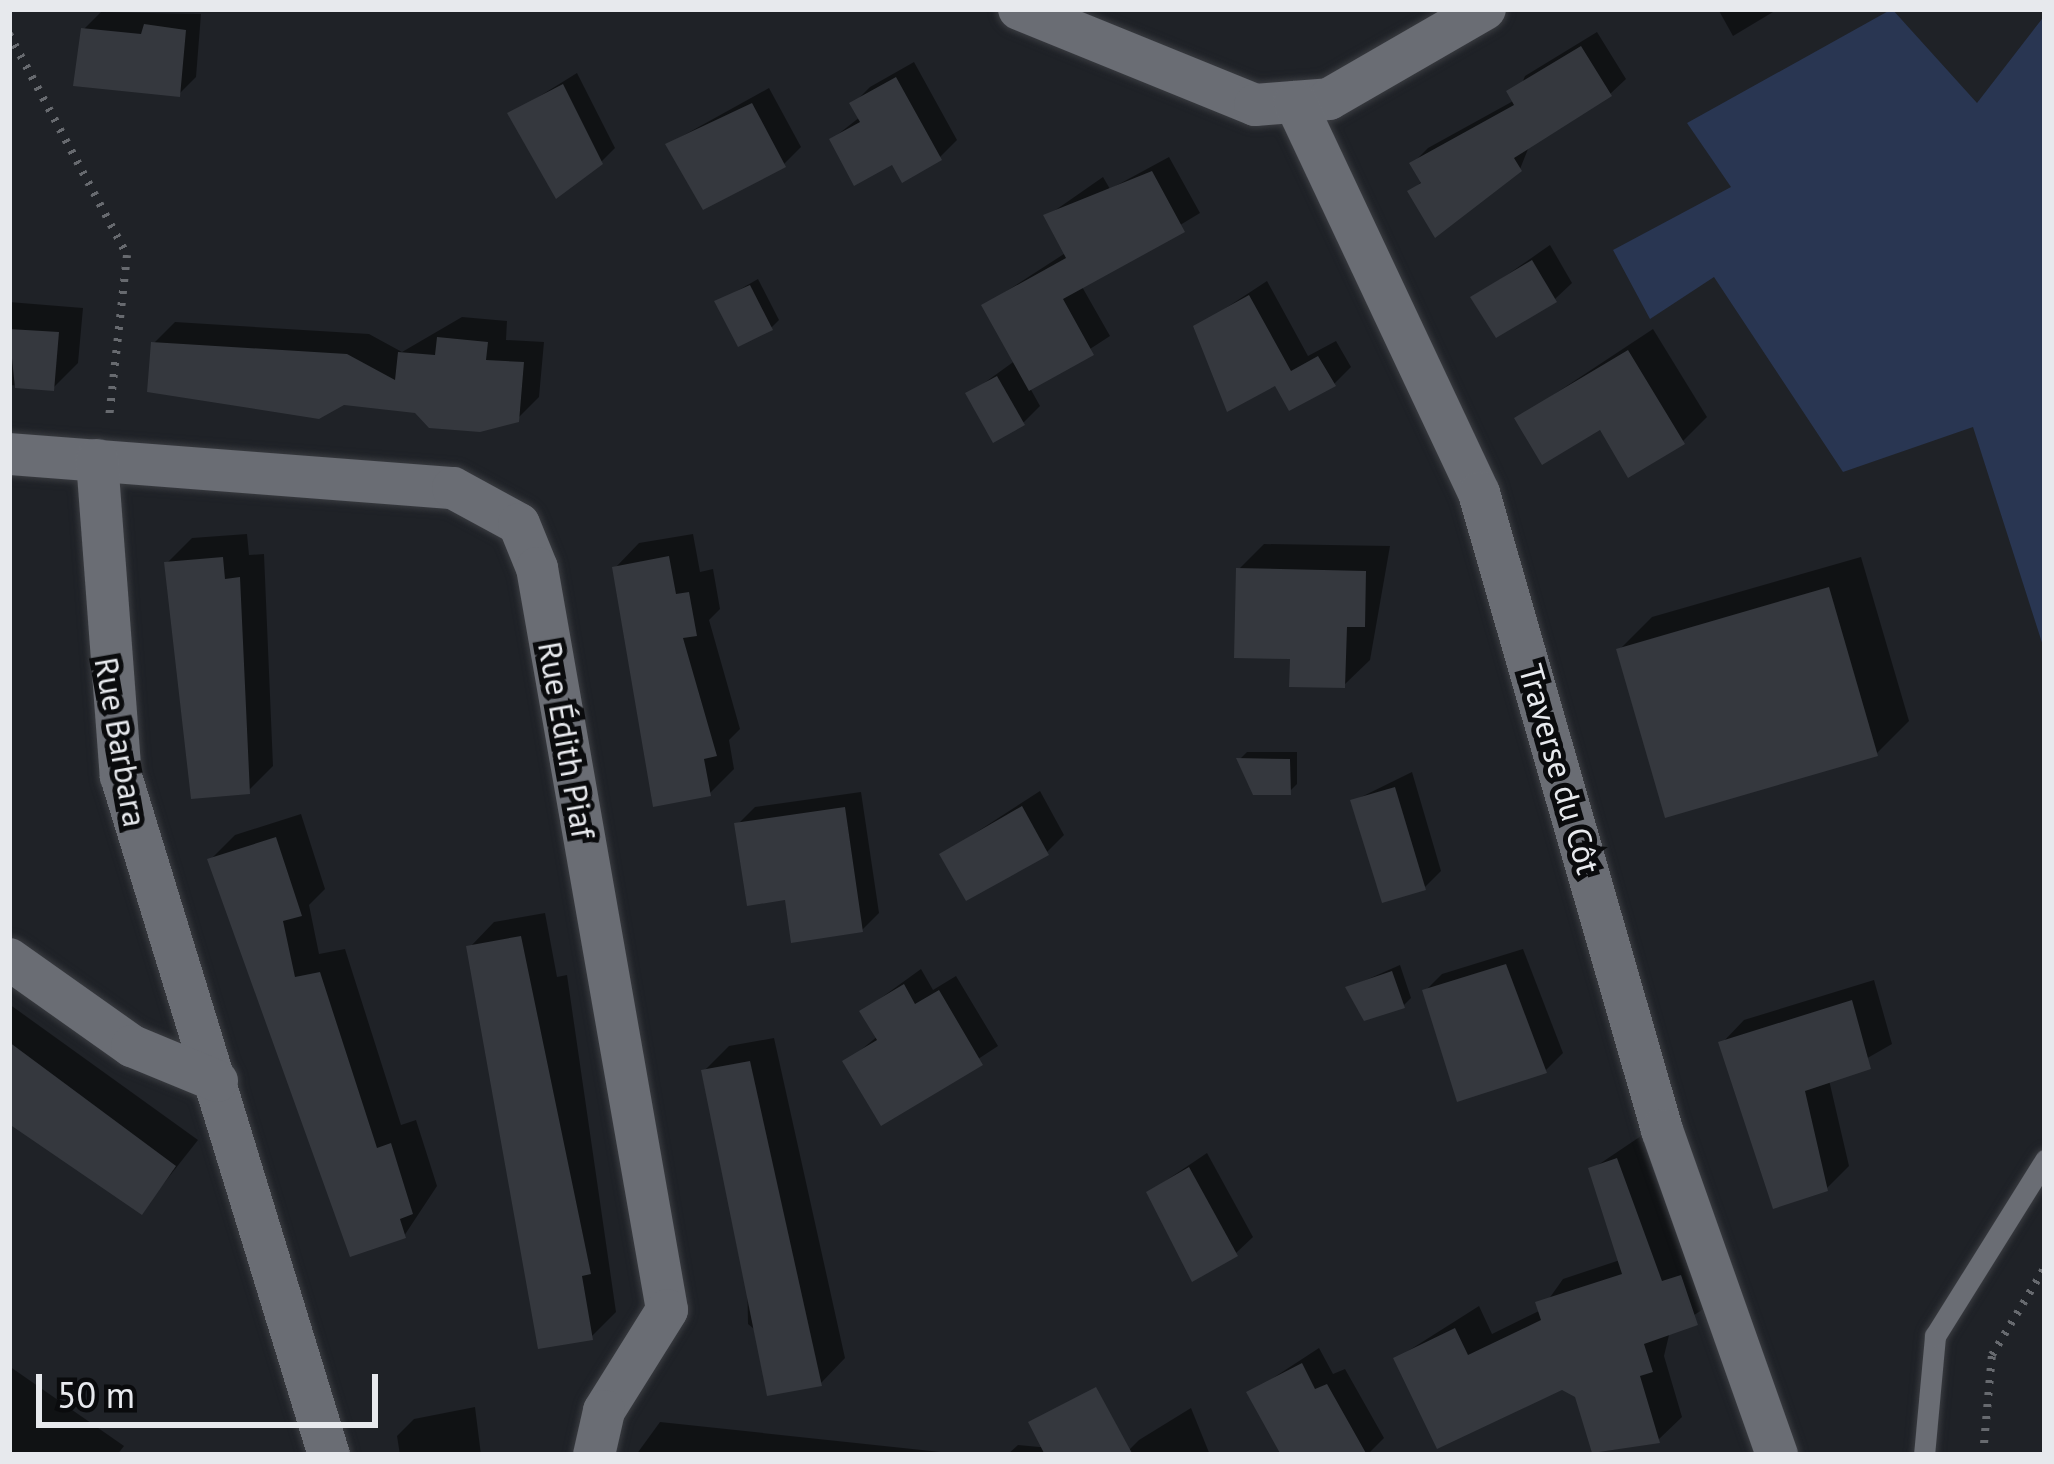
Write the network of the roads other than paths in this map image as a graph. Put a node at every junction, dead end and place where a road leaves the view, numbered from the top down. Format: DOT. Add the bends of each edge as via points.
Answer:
graph roads {
  1 [pos="1019,9"];
  2 [pos="1485,9"];
  3 [pos="1295,102"];
  4 [pos="9,454"];
  5 [pos="97,460"];
  6 [pos="9,959"];
  7 [pos="217,1081"];
  8 [pos="2045,1160"];
  9 [pos="329,1455"];
  10 [pos="594,1455"];
  11 [pos="1777,1455"];
  12 [pos="1924,1455"];
  1 -- 3 [label="street" via="1255,105"];
  2 -- 3 [label="street" via="1365,82"];
  3 -- 11 [label="street, Traverse du Côt" via="1479,493 1661,1130"];
  4 -- 5 [label="street, Rue Édith Piaf"];
  5 -- 7 [label="street, Rue Barbara" via="122,776"];
  5 -- 10 [label="street, Rue Édith Piaf" via="453,488 519,524 537,568 667,1310 604,1412"];
  6 -- 7 [label="street" via="132,1046"];
  7 -- 9 [label="street, Rue Barbara"];
  8 -- 12 [label="lane" via="1935,1336"];
}
